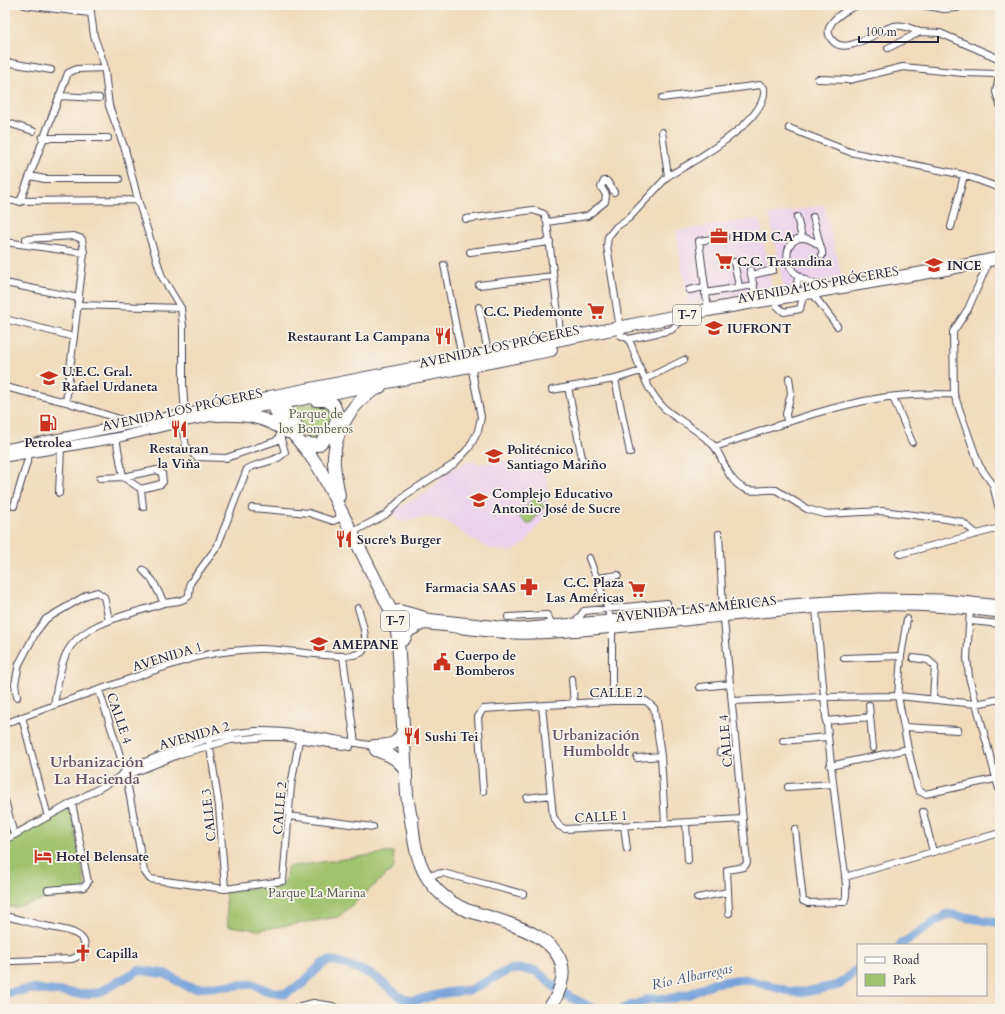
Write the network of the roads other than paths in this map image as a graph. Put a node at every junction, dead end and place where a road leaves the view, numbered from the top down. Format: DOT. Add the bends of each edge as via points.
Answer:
graph roads {
  1 [pos="24,5"];
  2 [pos="90,5"];
  3 [pos="857,5"];
  4 [pos="922,5"];
  5 [pos="958,8"];
  6 [pos="90,13"];
  7 [pos="920,32"];
  8 [pos="888,48"];
  9 [pos="1000,59"];
  10 [pos="5,62"];
  11 [pos="104,68"];
  12 [pos="50,70"];
  13 [pos="1000,72"];
  14 [pos="818,79"];
  15 [pos="59,96"];
  16 [pos="99,98"];
  17 [pos="662,98"];
  18 [pos="1000,105"];
  19 [pos="5,122"];
  20 [pos="789,128"];
  21 [pos="33,131"];
  22 [pos="662,132"];
  23 [pos="42,138"];
  24 [pos="108,138"];
  25 [pos="964,175"];
  26 [pos="30,176"];
  27 [pos="668,176"];
  28 [pos="119,180"];
  29 [pos="1000,188"];
  30 [pos="614,192"];
  31 [pos="138,200"];
  32 [pos="5,201"];
  33 [pos="20,202"];
  34 [pos="797,217"];
  35 [pos="813,217"];
  36 [pos="466,218"];
  37 [pos="547,222"];
  38 [pos="951,227"];
  39 [pos="1000,231"];
  40 [pos="725,237"];
  41 [pos="802,238"];
  42 [pos="26,239"];
  43 [pos="5,242"];
  44 [pos="550,242"];
  45 [pos="820,246"];
  46 [pos="1000,246"];
  47 [pos="470,252"];
  48 [pos="84,253"];
  49 [pos="822,256"];
  50 [pos="1000,258"];
  51 [pos="734,262"];
  52 [pos="444,265"];
  53 [pos="1000,265"];
  54 [pos="986,268"];
  55 [pos="773,270"];
  56 [pos="798,275"];
  57 [pos="553,276"];
  58 [pos="5,283"];
  59 [pos="813,283"];
  60 [pos="479,285"];
  61 [pos="754,285"];
  62 [pos="740,286"];
  63 [pos="830,289"];
  64 [pos="689,290"];
  65 [pos="705,290"];
  66 [pos="797,294"];
  67 [pos="79,298"];
  68 [pos="816,298"];
  69 [pos="757,302"];
  70 [pos="78,305"];
  71 [pos="479,307"];
  72 [pos="181,308"];
  73 [pos="708,310"];
  74 [pos="5,319"];
  75 [pos="836,326"];
  76 [pos="623,334"];
  77 [pos="74,337"];
  78 [pos="561,339"];
  79 [pos="488,353"];
  80 [pos="462,358"];
  81 [pos="684,360"];
  82 [pos="471,366"];
  83 [pos="641,371"];
  84 [pos="789,378"];
  85 [pos="615,379"];
  86 [pos="645,379"];
  87 [pos="393,382"];
  88 [pos="5,387"];
  89 [pos="568,387"];
  90 [pos="552,390"];
  91 [pos="954,394"];
  92 [pos="893,397"];
  93 [pos="306,399"];
  94 [pos="274,400"];
  95 [pos="66,402"];
  96 [pos="218,415"];
  97 [pos="184,419"];
  98 [pos="786,422"];
  99 [pos="135,424"];
  100 [pos="282,432"];
  101 [pos="116,438"];
  102 [pos="304,442"];
  103 [pos="912,442"];
  104 [pos="61,447"];
  105 [pos="715,447"];
  106 [pos="5,448"];
  107 [pos="30,452"];
  108 [pos="630,453"];
  109 [pos="5,457"];
  110 [pos="583,463"];
  111 [pos="123,477"];
  112 [pos="100,478"];
  113 [pos="141,489"];
  114 [pos="59,493"];
  115 [pos="340,496"];
  116 [pos="14,506"];
  117 [pos="143,507"];
  118 [pos="252,508"];
  119 [pos="342,513"];
  120 [pos="1000,513"];
  121 [pos="1000,528"];
  122 [pos="354,532"];
  123 [pos="719,534"];
  124 [pos="977,534"];
  125 [pos="900,554"];
  126 [pos="590,558"];
  127 [pos="143,570"];
  128 [pos="618,575"];
  129 [pos="598,578"];
  130 [pos="164,603"];
  131 [pos="667,603"];
  132 [pos="1000,605"];
  133 [pos="646,606"];
  134 [pos="358,608"];
  135 [pos="608,609"];
  136 [pos="816,609"];
  137 [pos="970,610"];
  138 [pos="724,613"];
  139 [pos="1000,613"];
  140 [pos="650,616"];
  141 [pos="508,617"];
  142 [pos="399,618"];
  143 [pos="907,619"];
  144 [pos="109,620"];
  145 [pos="421,620"];
  146 [pos="610,620"];
  147 [pos="971,622"];
  148 [pos="575,623"];
  149 [pos="552,624"];
  150 [pos="1000,624"];
  151 [pos="612,630"];
  152 [pos="404,639"];
  153 [pos="901,656"];
  154 [pos="343,657"];
  155 [pos="844,658"];
  156 [pos="913,658"];
  157 [pos="572,679"];
  158 [pos="730,684"];
  159 [pos="700,687"];
  160 [pos="98,690"];
  161 [pos="898,696"];
  162 [pos="16,697"];
  163 [pos="823,697"];
  164 [pos="1000,699"];
  165 [pos="933,700"];
  166 [pos="612,701"];
  167 [pos="732,701"];
  168 [pos="574,704"];
  169 [pos="976,704"];
  170 [pos="54,705"];
  171 [pos="869,705"];
  172 [pos="542,706"];
  173 [pos="22,717"];
  174 [pos="870,717"];
  175 [pos="826,721"];
  176 [pos="5,724"];
  177 [pos="403,726"];
  178 [pos="904,727"];
  179 [pos="958,730"];
  180 [pos="299,737"];
  181 [pos="827,737"];
  182 [pos="782,741"];
  183 [pos="209,742"];
  184 [pos="355,743"];
  185 [pos="375,748"];
  186 [pos="873,748"];
  187 [pos="908,749"];
  188 [pos="736,751"];
  189 [pos="720,752"];
  190 [pos="407,753"];
  191 [pos="661,756"];
  192 [pos="637,758"];
  193 [pos="830,766"];
  194 [pos="406,771"];
  195 [pos="126,774"];
  196 [pos="998,778"];
  197 [pos="833,784"];
  198 [pos="788,787"];
  199 [pos="483,791"];
  200 [pos="1000,793"];
  201 [pos="550,795"];
  202 [pos="527,798"];
  203 [pos="5,800"];
  204 [pos="72,803"];
  205 [pos="923,812"];
  206 [pos="289,816"];
  207 [pos="48,817"];
  208 [pos="743,819"];
  209 [pos="686,823"];
  210 [pos="665,824"];
  211 [pos="412,826"];
  212 [pos="624,826"];
  213 [pos="373,827"];
  214 [pos="795,829"];
  215 [pos="1000,833"];
  216 [pos="14,835"];
  217 [pos="5,840"];
  218 [pos="627,849"];
  219 [pos="933,852"];
  220 [pos="688,860"];
  221 [pos="425,876"];
  222 [pos="845,877"];
  223 [pos="225,889"];
  224 [pos="48,890"];
  225 [pos="728,892"];
  226 [pos="523,894"];
  227 [pos="697,898"];
  228 [pos="729,913"];
  229 [pos="5,916"];
  230 [pos="12,962"];
  231 [pos="300,1009"];
  232 [pos="332,1009"];
  233 [pos="548,1009"];
  1 -- 6 [label="street"];
  2 -- 6 [label="street"];
  3 -- 7 [label="street" via="833,20 829,27 830,36 835,43 843,47 854,45 894,26"];
  4 -- 5 [label="street" via="944,9"];
  6 -- 11 [label="street"];
  7 -- 8 [label="street"];
  7 -- 9 [label="street" via="940,33"];
  10 -- 12 [label="street"];
  11 -- 15 [label="street" via="71,70"];
  11 -- 31 [label="street" via="109,106 125,149"];
  13 -- 14 [label="street" via="963,73 903,67 849,80"];
  13 -- 18 [label="street" via="996,92"];
  15 -- 16 [label="street"];
  15 -- 23 [label="street"];
  17 -- 27 [label="street" via="760,86 764,88 765,95 753,115 735,132"];
  19 -- 21 [label="street"];
  20 -- 25 [label="street" via="850,152"];
  22 -- 27 [label="street"];
  23 -- 24 [label="street"];
  23 -- 26 [label="street"];
  25 -- 29 [label="street"];
  25 -- 38 [label="street"];
  26 -- 28 [label="street" via="45,179"];
  26 -- 33 [label="street"];
  27 -- 76 [label="street" via="649,199 608,237 607,246"];
  30 -- 37 [label="street" via="607,181 604,181 601,186 606,195 605,202 587,216"];
  31 -- 33 [label="street"];
  31 -- 72 [label="street" via="162,277"];
  32 -- 33 [label="street"];
  34 -- 41 [label="street"];
  35 -- 45 [label="street"];
  36 -- 37 [label="street" via="533,210 544,214"];
  37 -- 44 [label="street"];
  39 -- 46 [label="street"];
  40 -- 65 [label="street" via="699,241"];
  41 -- 45 [label="street"];
  41 -- 56 [label="street" via="792,242 787,249 789,265"];
  42 -- 48 [label="street" via="80,237"];
  43 -- 48 [label="street"];
  44 -- 47 [label="street"];
  44 -- 57 [label="street"];
  45 -- 49 [label="street" via="823,250"];
  48 -- 67 [label="street"];
  50 -- 63 [label="highway, AVENIDA LOS PRÓCERES / T-7"];
  51 -- 62 [label="street"];
  52 -- 80 [label="street"];
  53 -- 54 [label="highway, AVENIDA LOS PRÓCERES / T-7"];
  54 -- 68 [label="highway, AVENIDA LOS PRÓCERES / T-7"];
  54 -- 91 [label="street" via="968,309 953,332"];
  55 -- 61 [label="street" via="751,272"];
  56 -- 59 [label="street"];
  56 -- 66 [label="street"];
  57 -- 60 [label="street"];
  57 -- 78 [label="street"];
  58 -- 67 [label="street"];
  59 -- 63 [label="street"];
  59 -- 66 [label="street"];
  61 -- 62 [label="street"];
  61 -- 69 [label="street"];
  62 -- 65 [label="street"];
  63 -- 66 [label="highway, AVENIDA LOS PRÓCERES / T-7"];
  64 -- 65 [label="street"];
  65 -- 73 [label="street"];
  66 -- 68 [label="highway, AVENIDA LOS PRÓCERES / T-7"];
  66 -- 69 [label="highway, AVENIDA LOS PRÓCERES / T-7"];
  66 -- 76 [label="highway, AVENIDA LOS PRÓCERES / T-7" via="777,306"];
  67 -- 70 [label="street"];
  68 -- 75 [label="street"];
  69 -- 73 [label="highway, AVENIDA LOS PRÓCERES / T-7"];
  70 -- 72 [label="street"];
  70 -- 77 [label="street"];
  71 -- 79 [label="street"];
  72 -- 97 [label="street"];
  73 -- 76 [label="highway, AVENIDA LOS PRÓCERES / T-7"];
  74 -- 77 [label="street"];
  76 -- 78 [label="highway, AVENIDA LOS PRÓCERES / T-7"];
  76 -- 82 [label="highway, AVENIDA LOS PRÓCERES / T-7"];
  76 -- 83 [label="street"];
  77 -- 95 [label="street"];
  78 -- 79 [label="highway, AVENIDA LOS PRÓCERES / T-7"];
  79 -- 80 [label="highway, AVENIDA LOS PRÓCERES / T-7"];
  80 -- 94 [label="highway, AVENIDA LOS PRÓCERES / T-7"];
  81 -- 86 [label="street"];
  82 -- 87 [label="highway, AVENIDA LOS PRÓCERES / T-7"];
  82 -- 122 [label="street" via="481,417 470,448 454,464 407,494 385,515"];
  83 -- 85 [label="street"];
  83 -- 86 [label="street"];
  84 -- 98 [label="street" via="791,393"];
  85 -- 89 [label="street"];
  85 -- 108 [label="street"];
  86 -- 105 [label="street" via="661,405 702,434"];
  87 -- 93 [label="highway, AVENIDA LOS PRÓCERES / T-7"];
  87 -- 115 [label="highway" via="367,395 346,417 334,457"];
  88 -- 95 [label="street"];
  89 -- 90 [label="street"];
  89 -- 110 [label="street"];
  91 -- 92 [label="street"];
  91 -- 120 [label="street" via="979,465 993,485"];
  92 -- 98 [label="street"];
  92 -- 103 [label="street"];
  93 -- 94 [label="highway, AVENIDA LOS PRÓCERES / T-7"];
  93 -- 102 [label="highway" via="326,400 333,404 338,414 337,423 331,434 318,445"];
  94 -- 96 [label="street, AVENIDA LOS PRÓCERES"];
  94 -- 97 [label="street, AVENIDA LOS PRÓCERES"];
  94 -- 102 [label="highway, T-7"];
  95 -- 99 [label="street"];
  96 -- 97 [label="street, AVENIDA LOS PRÓCERES"];
  96 -- 100 [label="highway" via="243,414 268,421"];
  97 -- 99 [label="street, AVENIDA LOS PRÓCERES"];
  97 -- 100 [label="street" via="186,446 196,457 226,458 276,441"];
  97 -- 101 [label="street, AVENIDA LOS PRÓCERES"];
  98 -- 105 [label="street"];
  99 -- 106 [label="street, AVENIDA LOS PRÓCERES"];
  100 -- 102 [label="highway"];
  100 -- 130 [label="street" via="285,452 282,456 257,463 248,469 217,547 190,583 190,596 183,600"];
  101 -- 104 [label="street, AVENIDA LOS PRÓCERES"];
  101 -- 111 [label="street"];
  102 -- 115 [label="highway, T-7"];
  102 -- 119 [label="highway, T-7"];
  104 -- 107 [label="street, AVENIDA LOS PRÓCERES"];
  104 -- 114 [label="street"];
  105 -- 124 [label="street" via="734,482 751,491 769,488 776,490 824,514 882,511 962,522"];
  107 -- 109 [label="street, AVENIDA LOS PRÓCERES"];
  107 -- 116 [label="street"];
  111 -- 112 [label="street"];
  111 -- 113 [label="street"];
  111 -- 113 [label="street" via="160,471 163,482 161,484"];
  113 -- 117 [label="street"];
  115 -- 122 [label="highway, T-7"];
  118 -- 119 [label="street" via="309,513 333,521"];
  119 -- 122 [label="highway, T-7"];
  121 -- 124 [label="street"];
  122 -- 142 [label="highway, T-7"];
  123 -- 138 [label="street, CALLE 4"];
  124 -- 125 [label="street"];
  126 -- 129 [label="street"];
  127 -- 130 [label="street" via="153,581"];
  128 -- 129 [label="street"];
  129 -- 135 [label="street"];
  130 -- 144 [label="street"];
  131 -- 133 [label="street"];
  132 -- 138 [label="street, AVENIDA LAS AMÉRICAS" via="943,599 879,598"];
  133 -- 135 [label="street"];
  133 -- 140 [label="street"];
  134 -- 154 [label="street" via="365,645 361,652"];
  135 -- 146 [label="street"];
  135 -- 148 [label="street" via="584,611"];
  136 -- 137 [label="street, AVENIDA LAS AMÉRICAS" via="922,606"];
  136 -- 138 [label="street, AVENIDA LAS AMÉRICAS"];
  136 -- 163 [label="street"];
  137 -- 139 [label="street, AVENIDA LAS AMÉRICAS"];
  137 -- 147 [label="street"];
  138 -- 140 [label="street, AVENIDA LAS AMÉRICAS"];
  138 -- 151 [label="street, AVENIDA LAS AMÉRICAS"];
  138 -- 158 [label="street, CALLE 4"];
  140 -- 146 [label="street, AVENIDA LAS AMÉRICAS"];
  141 -- 149 [label="street" via="547,615"];
  142 -- 145 [label="highway"];
  142 -- 152 [label="highway, T-7"];
  142 -- 177 [label="highway, T-7"];
  143 -- 153 [label="street"];
  144 -- 162 [label="street" via="104,597 97,592 87,595 46,619 19,664 15,684"];
  144 -- 170 [label="street" via="89,631 73,644 67,653 60,669"];
  145 -- 149 [label="street, AVENIDA LAS AMÉRICAS" via="511,627"];
  145 -- 151 [label="street, AVENIDA LAS AMÉRICAS" via="511,634"];
  145 -- 152 [label="highway" via="408,631"];
  146 -- 148 [label="street, AVENIDA LAS AMÉRICAS"];
  147 -- 150 [label="street"];
  147 -- 169 [label="street" via="967,658"];
  148 -- 149 [label="street, AVENIDA LAS AMÉRICAS"];
  151 -- 166 [label="street"];
  152 -- 190 [label="highway, T-7"];
  153 -- 155 [label="street"];
  153 -- 161 [label="street"];
  154 -- 160 [label="street, AVENIDA 1" via="281,649 224,652 177,663"];
  154 -- 184 [label="street"];
  156 -- 165 [label="street" via="928,660 935,666"];
  157 -- 168 [label="street"];
  158 -- 159 [label="street"];
  158 -- 167 [label="street, CALLE 4"];
  160 -- 170 [label="street, AVENIDA 1"];
  160 -- 195 [label="street, CALLE 4"];
  161 -- 163 [label="street"];
  161 -- 165 [label="street"];
  161 -- 178 [label="street"];
  163 -- 167 [label="street"];
  163 -- 175 [label="street"];
  164 -- 169 [label="street"];
  165 -- 169 [label="street"];
  166 -- 168 [label="street, CALLE 2"];
  166 -- 191 [label="street, CALLE 2" via="646,701 652,705"];
  167 -- 188 [label="street, CALLE 4"];
  168 -- 172 [label="street, CALLE 2"];
  169 -- 196 [label="street"];
  170 -- 173 [label="street, AVENIDA 1"];
  171 -- 174 [label="street"];
  172 -- 199 [label="street, CALLE 2" via="483,709 478,717"];
  172 -- 201 [label="street, CALLE 1"];
  173 -- 176 [label="street, AVENIDA 1"];
  173 -- 207 [label="street"];
  174 -- 175 [label="street"];
  174 -- 186 [label="street"];
  175 -- 181 [label="street"];
  177 -- 185 [label="highway" via="400,738 394,744"];
  177 -- 190 [label="highway, T-7"];
  178 -- 179 [label="street"];
  178 -- 187 [label="street"];
  180 -- 183 [label="street" via="255,737"];
  180 -- 184 [label="street"];
  180 -- 185 [label="street"];
  180 -- 206 [label="street, CALLE 2"];
  181 -- 182 [label="street"];
  181 -- 193 [label="street"];
  183 -- 195 [label="street"];
  183 -- 223 [label="street, CALLE 3" via="219,806"];
  184 -- 185 [label="street"];
  185 -- 190 [label="street"];
  185 -- 194 [label="highway" via="400,762"];
  187 -- 193 [label="street"];
  187 -- 196 [label="street" via="917,786 919,791 925,794"];
  188 -- 189 [label="street"];
  188 -- 208 [label="street, CALLE 4"];
  190 -- 194 [label="highway, T-7"];
  190 -- 211 [label="highway, T-7"];
  191 -- 192 [label="street"];
  191 -- 210 [label="street, CALLE 2"];
  193 -- 197 [label="street"];
  194 -- 211 [label="highway, T-7"];
  195 -- 204 [label="street"];
  195 -- 223 [label="street, CALLE 4" via="144,871 150,879"];
  196 -- 200 [label="street"];
  197 -- 198 [label="street"];
  197 -- 222 [label="street"];
  201 -- 202 [label="street"];
  201 -- 212 [label="street, CALLE 1" via="553,816 559,826 565,829"];
  203 -- 216 [label="street"];
  204 -- 207 [label="street"];
  204 -- 224 [label="street" via="88,882 84,887"];
  205 -- 219 [label="street"];
  206 -- 213 [label="street"];
  206 -- 223 [label="street, CALLE 2" via="284,880"];
  207 -- 216 [label="street"];
  208 -- 209 [label="street, CALLE 1"];
  208 -- 225 [label="street, CALLE 4" via="747,863 744,867 727,870"];
  209 -- 210 [label="street, CALLE 1"];
  209 -- 220 [label="street"];
  210 -- 212 [label="street, CALLE 1"];
  211 -- 221 [label="highway, T-7"];
  212 -- 218 [label="street"];
  214 -- 222 [label="street" via="804,902 844,902"];
  215 -- 219 [label="street"];
  216 -- 217 [label="street"];
  219 -- 222 [label="street"];
  221 -- 226 [label="street" via="443,873"];
  221 -- 233 [label="highway, T-7" via="440,894 456,906 522,928 541,939 555,953 562,966 561,983 557,998"];
  225 -- 227 [label="street"];
  225 -- 228 [label="street"];
  229 -- 230 [label="street" via="70,930 82,938 86,948 83,954 72,959"];
  231 -- 232 [label="highway" via="313,1006"];
}
